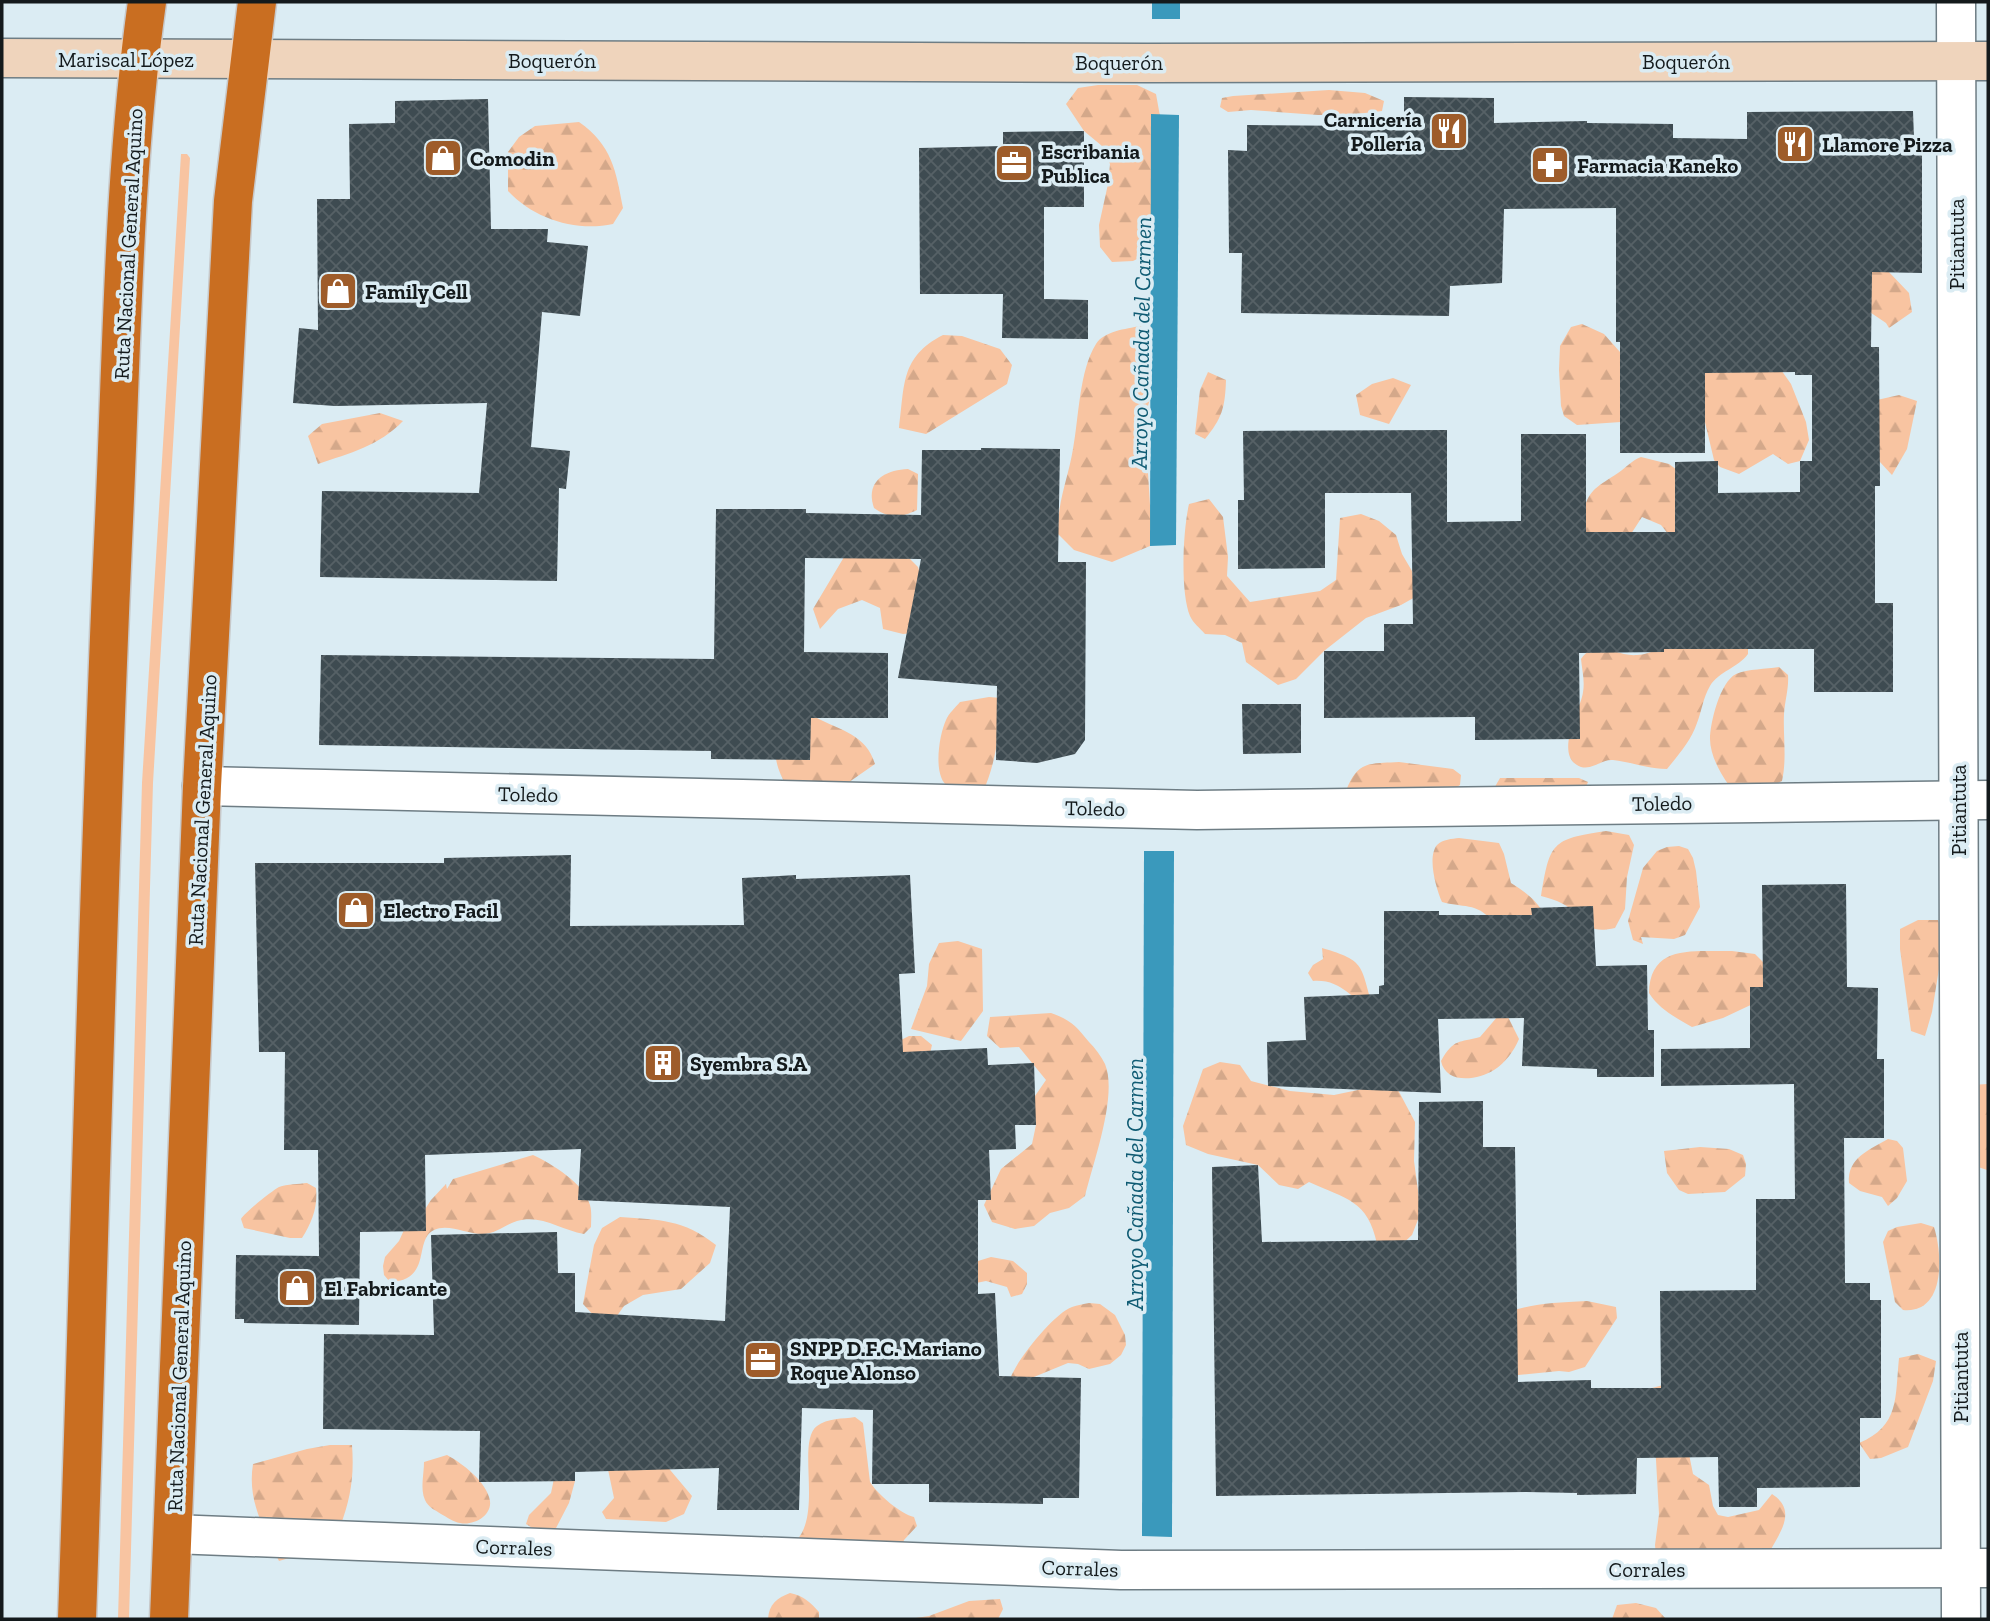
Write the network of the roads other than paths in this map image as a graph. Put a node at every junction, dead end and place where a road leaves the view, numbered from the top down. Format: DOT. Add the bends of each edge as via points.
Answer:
graph roads {
  1 [pos="148,2"];
  2 [pos="257,2"];
  3 [pos="1956,2"];
  4 [pos="2,58"];
  5 [pos="250,58"];
  6 [pos="139,59"];
  7 [pos="1971,61"];
  8 [pos="202,786"];
  9 [pos="1973,800"];
  10 [pos="173,1534"];
  11 [pos="1975,1568"];
  12 [pos="77,1619"];
  13 [pos="169,1619"];
  14 [pos="1961,1619"];
  1 -- 6 [label="highway, Ruta Nacional General Aquino"];
  2 -- 5 [label="highway, Ruta Nacional General Aquino"];
  3 -- 7 [label="street, Pitiantuta"];
  4 -- 6 [label="street, Mariscal López"];
  5 -- 6 [label="street, Mariscal López"];
  5 -- 7 [label="street, Boquerón"];
  5 -- 8 [label="highway, Ruta Nacional General Aquino" via="233,201"];
  6 -- 12 [label="highway, Ruta Nacional General Aquino" via="102,784"];
  7 -- 9 [label="street, Pitiantuta"];
  8 -- 9 [label="street, Toledo" via="1197,810"];
  8 -- 10 [label="highway, Ruta Nacional General Aquino"];
  9 -- 11 [label="street, Pitiantuta"];
  10 -- 11 [label="street, Corrales" via="1177,1571"];
  10 -- 13 [label="highway, Ruta Nacional General Aquino"];
  11 -- 14 [label="street, Pitiantuta"];
}
